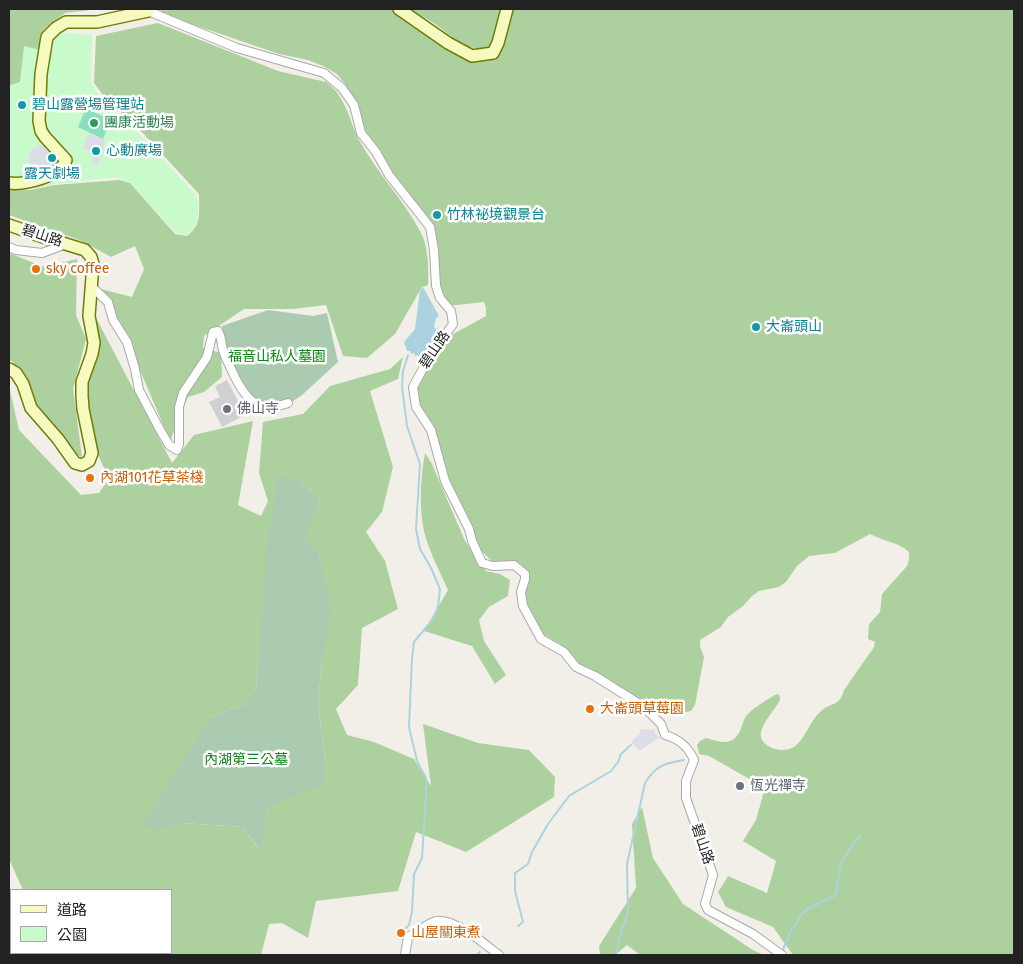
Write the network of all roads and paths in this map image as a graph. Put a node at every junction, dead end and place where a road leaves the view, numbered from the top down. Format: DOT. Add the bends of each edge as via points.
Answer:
graph roads {
  1 [pos="399,9"];
  2 [pos="507,9"];
  3 [pos="149,10"];
  4 [pos="9,183"];
  5 [pos="9,225"];
  6 [pos="66,244"];
  7 [pos="9,247"];
  8 [pos="92,287"];
  9 [pos="9,368"];
  10 [pos="288,403"];
  11 [pos="405,955"];
  12 [pos="498,955"];
  13 [pos="782,955"];
  1 -- 2 [label="street" via="472,56 492,53"];
  3 -- 4 [label="street, 碧山路" via="98,22 66,22 47,36 38,121 45,137 66,160 62,168 35,181"];
  3 -- 13 [label="street, 碧山路" via="237,48 324,73 342,88 354,105 361,133 430,227 436,286 440,298 451,311 453,324 413,387 416,406 431,430 444,481 462,513 482,563 514,565 520,569 525,579 521,592 523,606 541,639 564,652 576,667 648,710 665,735 684,744 694,760 686,781 686,798 713,875 705,904 708,910 753,934"];
  5 -- 6 [label="street, 碧山路"];
  6 -- 7 [label="street" via="42,253"];
  6 -- 8 [label="street, 碧山路" via="85,250 91,257"];
  8 -- 9 [label="street, 碧山路" via="89,316 94,343 82,382 83,409 92,453 89,461 82,465 75,463 31,408 23,384"];
  8 -- 10 [label="street" via="108,302 113,320 127,342 139,390 158,428 169,445 177,450 179,407 183,393 207,356 213,332 218,331 222,350 247,397 258,405 274,408"];
  11 -- 12 [label="street" via="408,937 438,921 446,921"];
}
